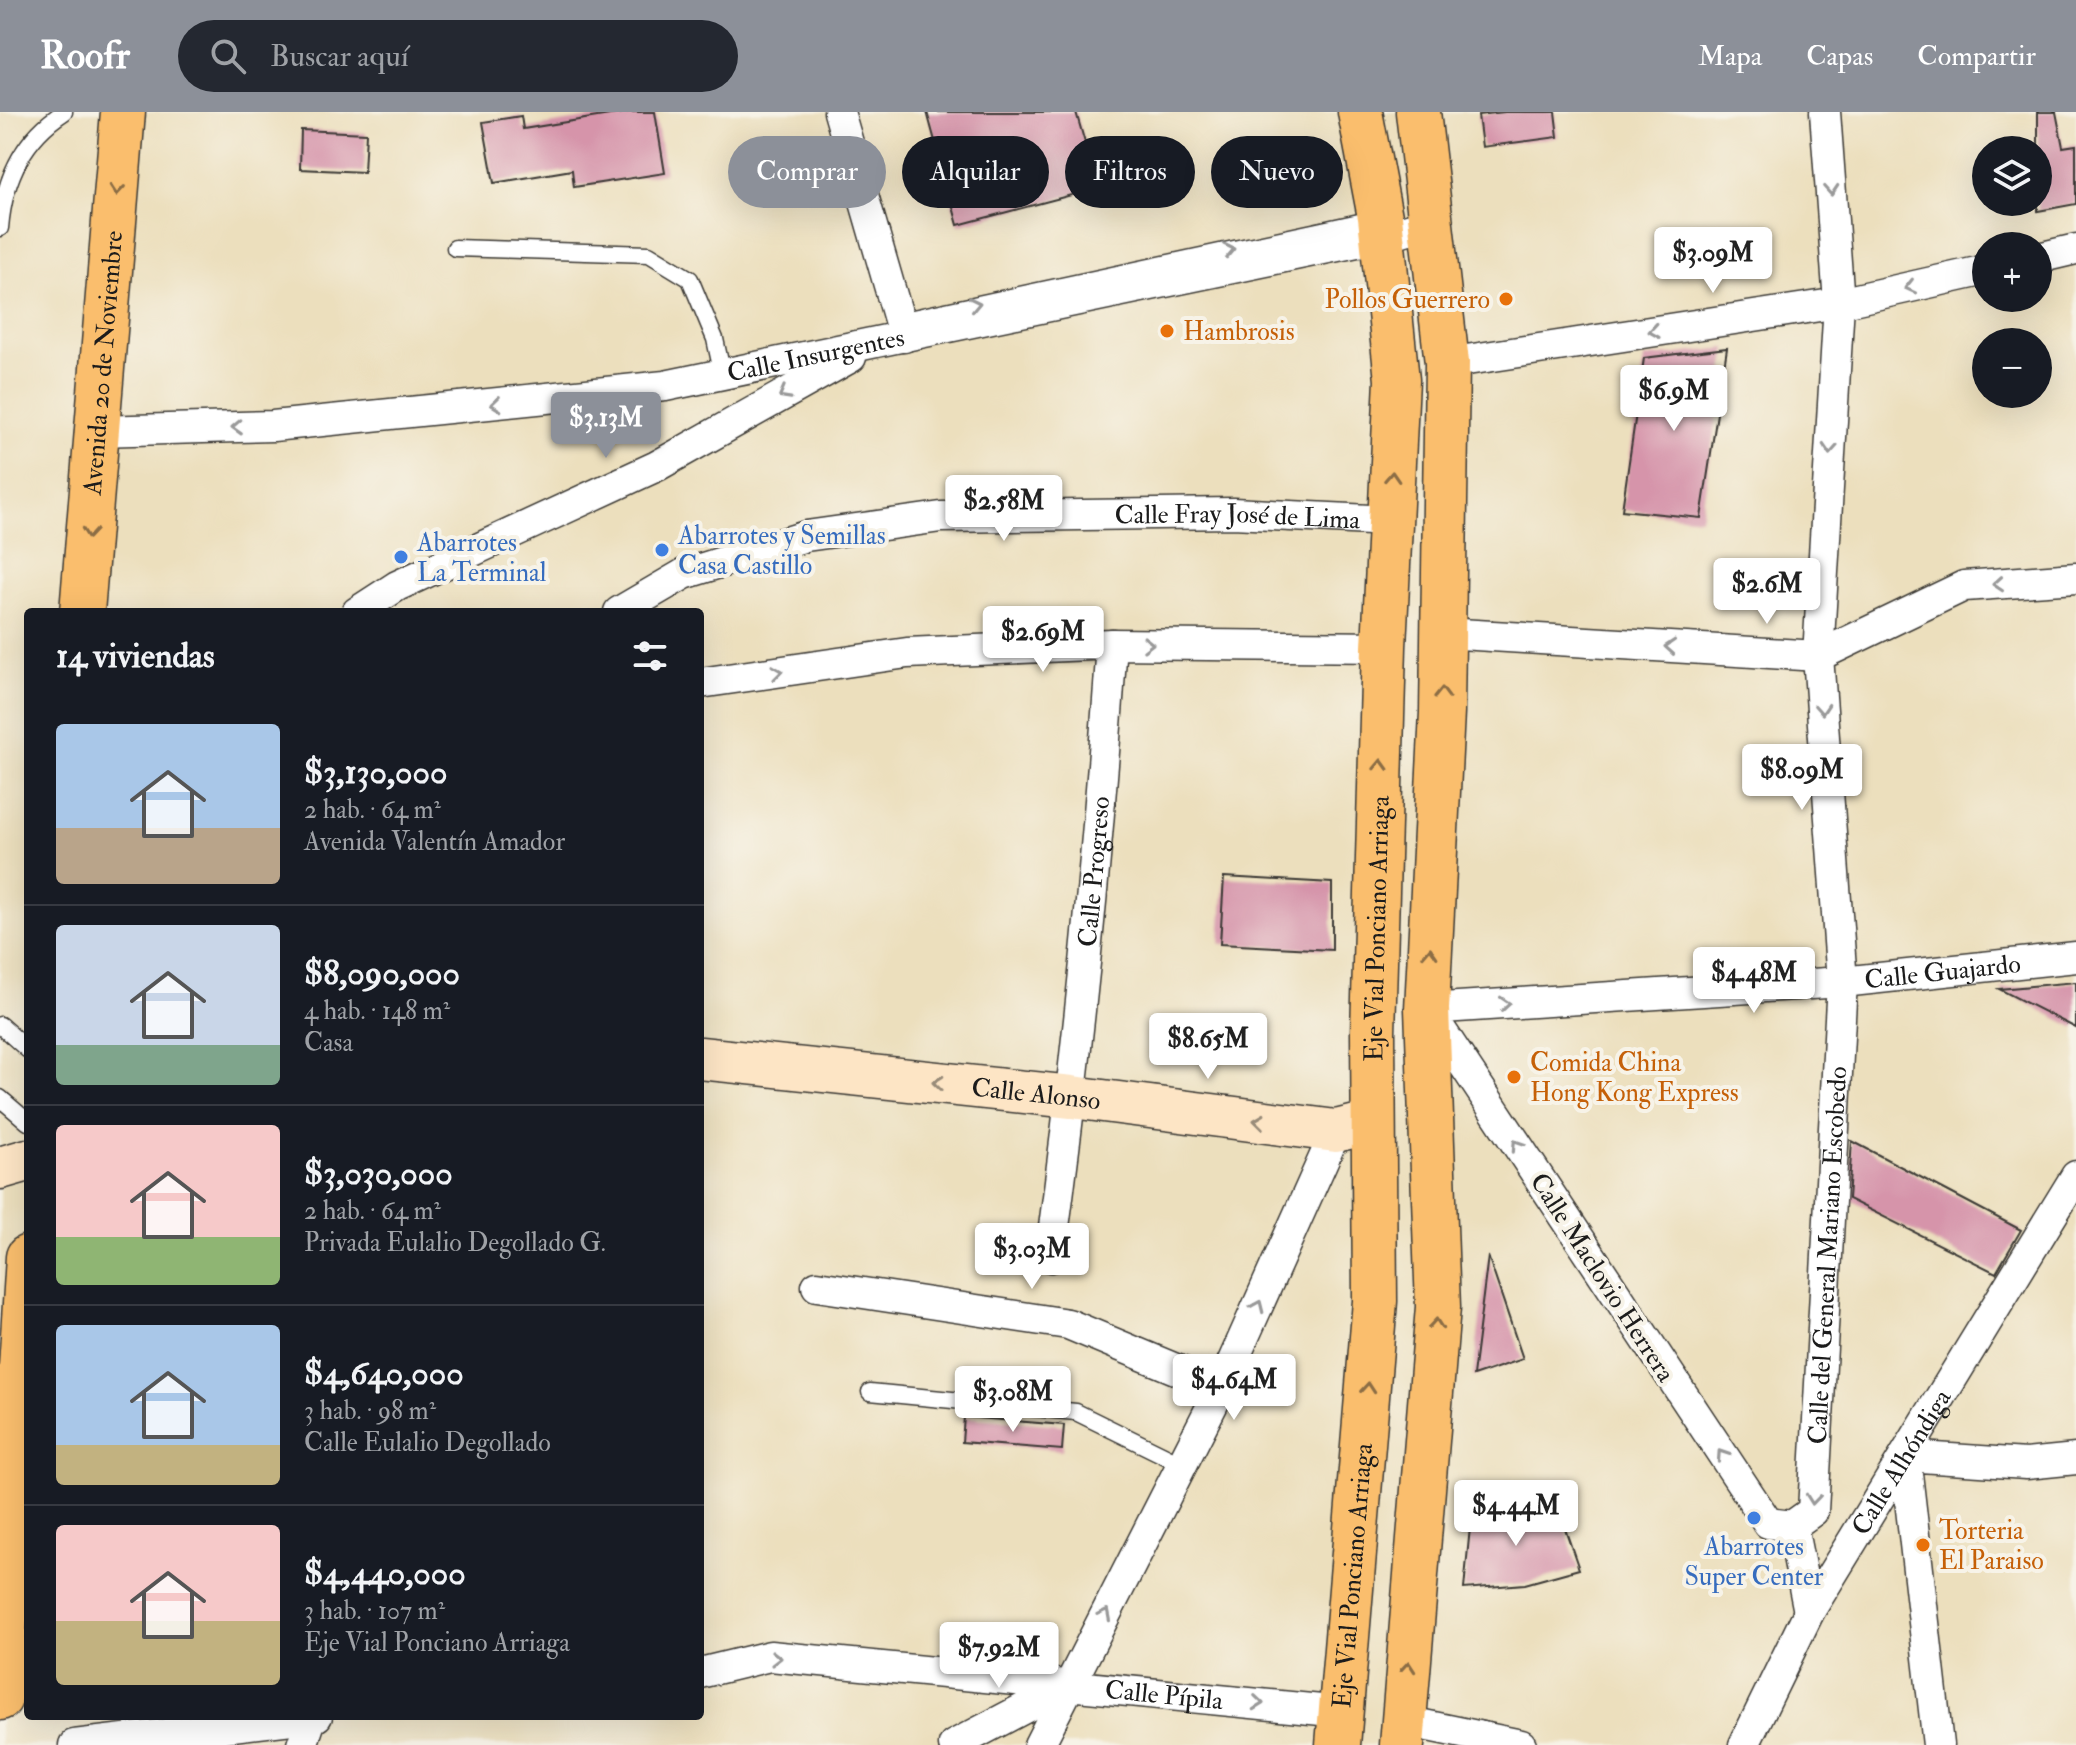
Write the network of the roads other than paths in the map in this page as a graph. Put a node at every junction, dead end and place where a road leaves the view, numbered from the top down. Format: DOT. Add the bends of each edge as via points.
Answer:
graph roads {
  1 [pos="64,112"];
  2 [pos="123,112"];
  3 [pos="839,112"];
  4 [pos="1360,112"];
  5 [pos="1418,112"];
  6 [pos="1825,112"];
  7 [pos="1429,223"];
  8 [pos="1381,227"];
  9 [pos="0,228"];
  10 [pos="455,248"];
  11 [pos="2076,249"];
  12 [pos="2052,255"];
  13 [pos="1972,273"];
  14 [pos="1839,303"];
  15 [pos="893,334"];
  16 [pos="1447,363"];
  17 [pos="723,376"];
  18 [pos="97,431"];
  19 [pos="1390,521"];
  20 [pos="2076,578"];
  21 [pos="82,608"];
  22 [pos="363,608"];
  23 [pos="628,608"];
  24 [pos="1443,633"];
  25 [pos="1112,644"];
  26 [pos="1384,647"];
  27 [pos="1818,656"];
  28 [pos="704,682"];
  29 [pos="2076,957"];
  30 [pos="1842,982"];
  31 [pos="1427,1009"];
  32 [pos="0,1025"];
  33 [pos="24,1046"];
  34 [pos="704,1058"];
  35 [pos="1072,1097"];
  36 [pos="0,1098"];
  37 [pos="24,1119"];
  38 [pos="1354,1126"];
  39 [pos="24,1161"];
  40 [pos="0,1168"];
  41 [pos="2076,1176"];
  42 [pos="2076,1211"];
  43 [pos="2046,1228"];
  44 [pos="1050,1257"];
  45 [pos="817,1286"];
  46 [pos="24,1320"];
  47 [pos="1221,1388"];
  48 [pos="870,1392"];
  49 [pos="1905,1456"];
  50 [pos="2076,1459"];
  51 [pos="1182,1464"];
  52 [pos="1792,1526"];
  53 [pos="1809,1612"];
  54 [pos="704,1672"];
  55 [pos="1070,1684"];
  56 [pos="0,1698"];
  57 [pos="280,1720"];
  58 [pos="311,1720"];
  59 [pos="1340,1728"];
  60 [pos="1403,1733"];
  61 [pos="74,1745"];
  62 [pos="302,1745"];
  63 [pos="954,1745"];
  64 [pos="1039,1745"];
  65 [pos="1521,1745"];
  66 [pos="1744,1745"];
  67 [pos="1938,1745"];
  1 -- 9 [label="lane" via="48,122 16,163"];
  2 -- 18 [label="main road, Avenida 20 de Noviembre, one-way"];
  3 -- 15 [label="street"];
  4 -- 8 [label="main road, Eje Vial Ponciano Arriaga"];
  5 -- 7 [label="main road, Eje Vial Ponciano Arriaga"];
  6 -- 14 [label="street, Calle del General Mariano Escobedo, one-way"];
  7 -- 8 [label="street, Calle Insurgentes"];
  7 -- 16 [label="main road, Eje Vial Ponciano Arriaga"];
  8 -- 15 [label="street, Calle Insurgentes"];
  19 -- 8 [label="main road, Eje Vial Ponciano Arriaga, one-way" via="1397,380"];
  10 -- 17 [label="lane" via="649,254 690,279 715,339"];
  11 -- 12 [label="street"];
  13 -- 14 [label="street, one-way"];
  14 -- 16 [label="street, one-way"];
  14 -- 27 [label="street, Calle del General Mariano Escobedo, one-way"];
  15 -- 17 [label="street, Calle Insurgentes"];
  15 -- 22 [label="street, one-way" via="657,466 397,586"];
  16 -- 24 [label="main road, Eje Vial Ponciano Arriaga"];
  17 -- 18 [label="street, Calle Insurgentes, one-way" via="273,426"];
  18 -- 21 [label="main road, Avenida 20 de Noviembre, one-way"];
  19 -- 23 [label="street, Calle Fray José de Lima" via="1233,513 941,517 806,536 684,574"];
  19 -- 26 [label="main road, Eje Vial Ponciano Arriaga"];
  20 -- 27 [label="street, one-way" via="1964,586"];
  27 -- 24 [label="street, one-way"];
  31 -- 24 [label="main road, Eje Vial Ponciano Arriaga, one-way"];
  25 -- 26 [label="street, one-way"];
  28 -- 25 [label="street, one-way" via="907,653"];
  25 -- 35 [label="street, Calle Progreso" via="1100,827"];
  38 -- 26 [label="main road, Eje Vial Ponciano Arriaga, one-way"];
  27 -- 30 [label="street, Calle del General Mariano Escobedo, one-way"];
  29 -- 30 [label="street, Calle Guajardo"];
  31 -- 30 [label="street, Calle Guajardo, one-way"];
  30 -- 52 [label="street, Calle del General Mariano Escobedo, one-way" via="1813,1511"];
  52 -- 31 [label="street, Calle Maclovio Herrera, one-way" via="1768,1523"];
  60 -- 31 [label="main road, Eje Vial Ponciano Arriaga, one-way" via="1438,1307"];
  32 -- 33 [label="lane"];
  35 -- 34 [label="street, Calle Alonso, one-way"];
  38 -- 35 [label="street, Calle Alonso, one-way"];
  35 -- 44 [label="street, Calle Progreso"];
  36 -- 37 [label="lane"];
  47 -- 38 [label="street, one-way"];
  59 -- 38 [label="main road, Eje Vial Ponciano Arriaga, one-way" via="1375,1301"];
  39 -- 40 [label="street"];
  41 -- 43 [label="street, Calle Alhóndiga"];
  42 -- 43 [label="street, Calle Alhóndiga"];
  43 -- 49 [label="street, Calle Alhóndiga"];
  45 -- 47 [label="street" via="1068,1324"];
  46 -- 56 [label="main road"];
  47 -- 51 [label="street"];
  48 -- 51 [label="lane" via="1076,1412"];
  49 -- 50 [label="street" via="2026,1464"];
  49 -- 53 [label="street, Calle Alhóndiga"];
  49 -- 67 [label="street"];
  55 -- 51 [label="street, one-way"];
  52 -- 53 [label="street"];
  53 -- 66 [label="street, Calle Alhóndiga"];
  54 -- 55 [label="street, Calle Pípila, one-way" via="770,1656"];
  55 -- 59 [label="street, Calle Pípila, one-way"];
  55 -- 63 [label="street"];
  55 -- 64 [label="street"];
  57 -- 61 [label="street"];
  58 -- 62 [label="street"];
  60 -- 65 [label="street"];
}
